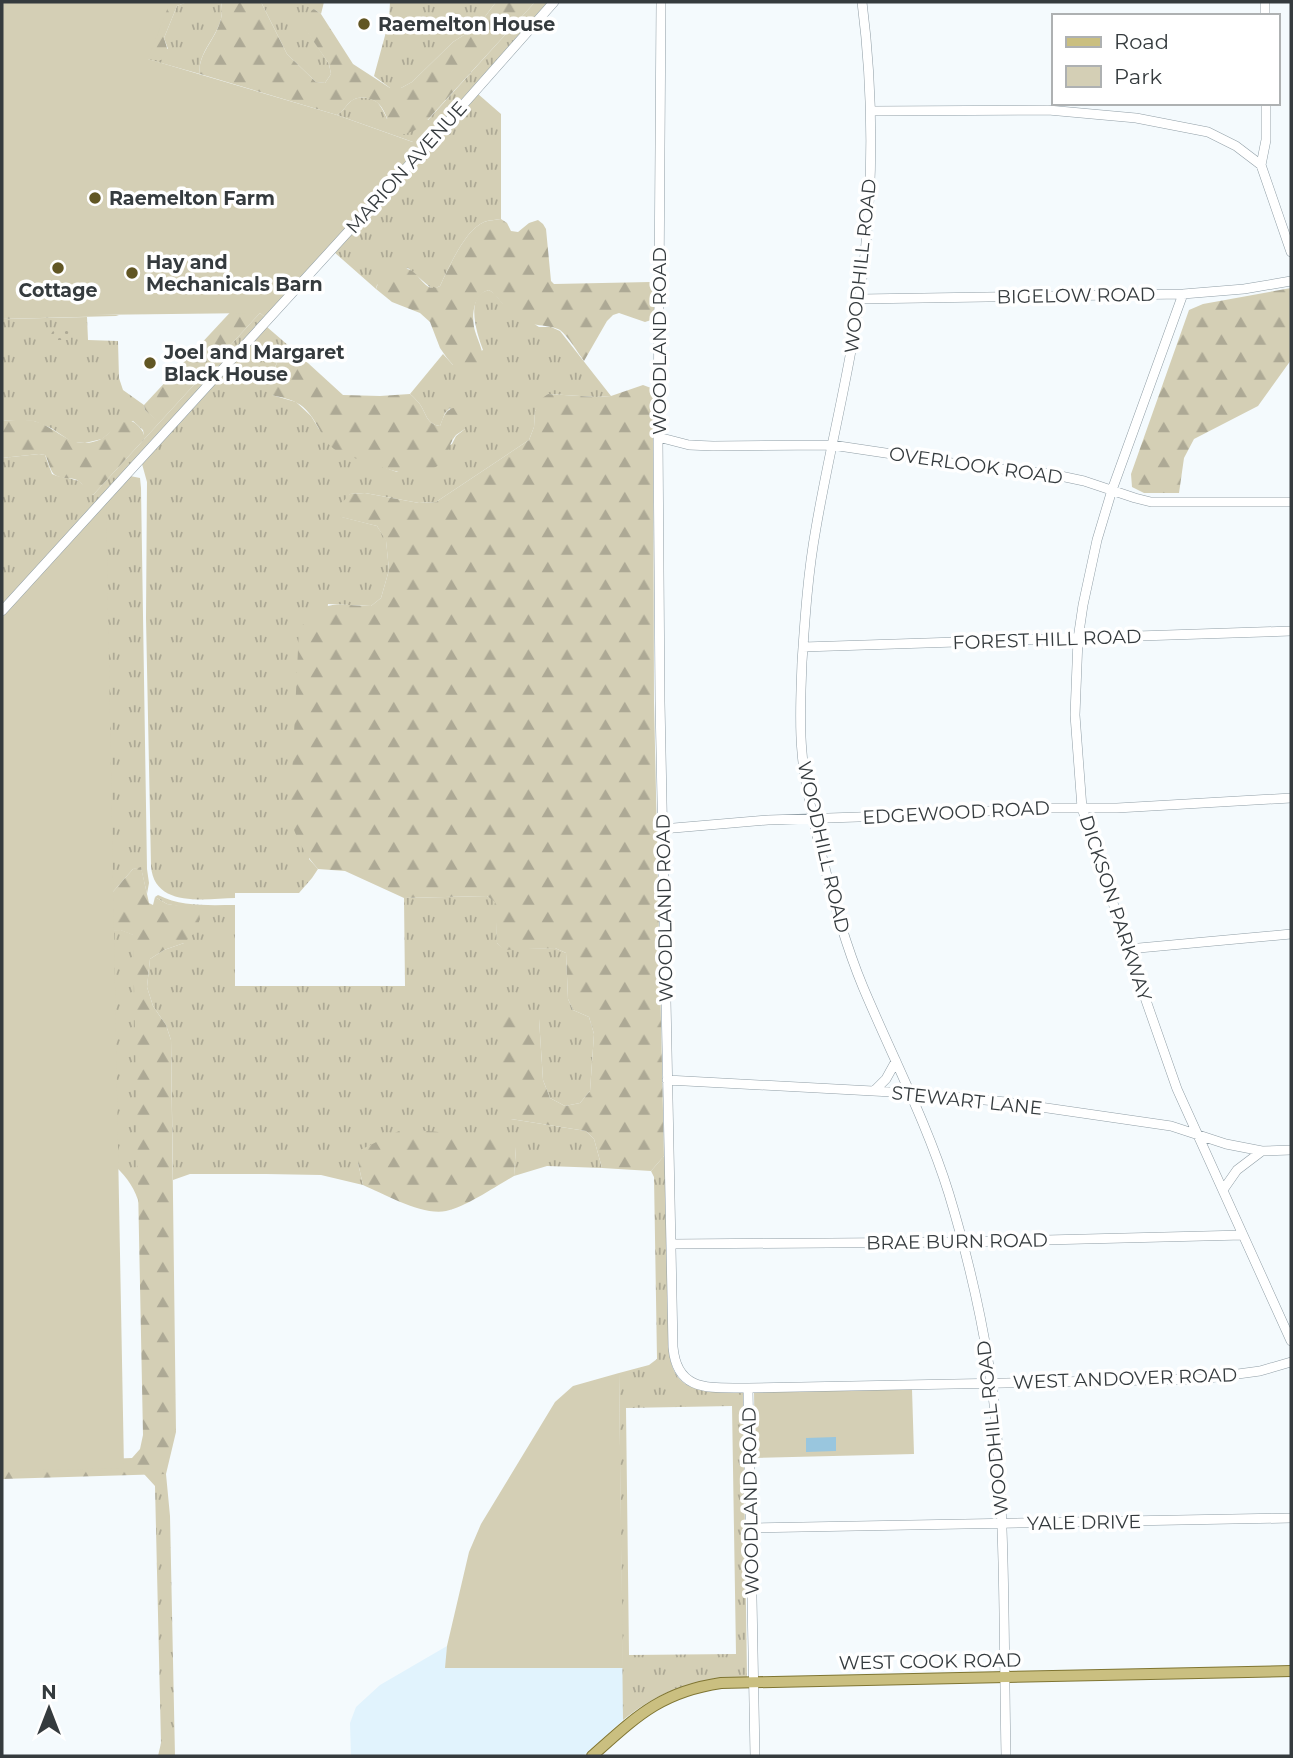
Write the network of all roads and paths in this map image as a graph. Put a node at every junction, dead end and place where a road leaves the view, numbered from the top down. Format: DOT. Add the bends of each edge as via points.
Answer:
graph roads {
  1 [pos="554,2"];
  2 [pos="661,2"];
  3 [pos="862,2"];
  4 [pos="1266,105"];
  5 [pos="871,111"];
  6 [pos="1261,165"];
  7 [pos="1291,252"];
  8 [pos="1291,281"];
  9 [pos="1183,294"];
  10 [pos="860,299"];
  11 [pos="659,437"];
  12 [pos="832,444"];
  13 [pos="1112,490"];
  14 [pos="1291,502"];
  15 [pos="2,611"];
  16 [pos="1291,632"];
  17 [pos="1078,639"];
  18 [pos="803,647"];
  19 [pos="1291,798"];
  20 [pos="1082,808"];
  21 [pos="814,819"];
  22 [pos="662,829"];
  23 [pos="1291,934"];
  24 [pos="1128,949"];
  25 [pos="896,1061"];
  26 [pos="667,1080"];
  27 [pos="874,1091"];
  28 [pos="910,1093"];
  29 [pos="1196,1133"];
  30 [pos="1291,1150"];
  31 [pos="1262,1151"];
  32 [pos="1223,1190"];
  33 [pos="1243,1235"];
  34 [pos="963,1242"];
  35 [pos="671,1244"];
  36 [pos="1291,1341"];
  37 [pos="1291,1362"];
  38 [pos="991,1382"];
  39 [pos="748,1388"];
  40 [pos="1291,1518"];
  41 [pos="1002,1524"];
  42 [pos="750,1528"];
  43 [pos="1291,1671"];
  44 [pos="1005,1676"];
  45 [pos="752,1682"];
  46 [pos="592,1756"];
  47 [pos="755,1756"];
  48 [pos="1006,1756"];
  1 -- 15 [label="street, MARION AVENUE"];
  2 -- 11 [label="street, WOODLAND ROAD"];
  3 -- 5 [label="street, WOODHILL ROAD"];
  4 -- 6 [label="street"];
  5 -- 6 [label="street" via="1048,110 1136,118 1208,132"];
  5 -- 10 [label="street, WOODHILL ROAD"];
  6 -- 7 [label="street"];
  8 -- 9 [label="street, BIGELOW ROAD"];
  9 -- 10 [label="street, BIGELOW ROAD"];
  9 -- 13 [label="street, DICKSON PARKWAY"];
  10 -- 12 [label="street, WOODHILL ROAD"];
  11 -- 12 [label="street, OVERLOOK ROAD" via="689,445"];
  11 -- 22 [label="street, WOODLAND ROAD"];
  12 -- 13 [label="street, OVERLOOK ROAD" via="1051,474"];
  12 -- 18 [label="street, WOODHILL ROAD" via="810,563"];
  13 -- 14 [label="street, OVERLOOK ROAD" via="1151,502"];
  13 -- 17 [label="street, DICKSON PARKWAY" via="1097,540"];
  16 -- 17 [label="street, FOREST HILL ROAD"];
  17 -- 18 [label="street, FOREST HILL ROAD"];
  17 -- 20 [label="street, DICKSON PARKWAY" via="1075,715"];
  18 -- 21 [label="street, WOODHILL ROAD" via="801,741"];
  19 -- 20 [label="street, EDGEWOOD ROAD"];
  20 -- 21 [label="street, EDGEWOOD ROAD"];
  20 -- 24 [label="street, DICKSON PARKWAY"];
  21 -- 22 [label="street, EDGEWOOD ROAD"];
  21 -- 25 [label="street, WOODHILL ROAD" via="844,936"];
  22 -- 26 [label="street, WOODLAND ROAD"];
  23 -- 24 [label="street"];
  24 -- 29 [label="street, DICKSON PARKWAY"];
  25 -- 27 [label="street"];
  25 -- 28 [label="street, WOODHILL ROAD"];
  26 -- 27 [label="street, STEWART LANE"];
  26 -- 35 [label="street, WOODLAND ROAD"];
  27 -- 28 [label="street, STEWART LANE"];
  28 -- 29 [label="street, STEWART LANE" via="1054,1108"];
  28 -- 34 [label="street, WOODHILL ROAD" via="937,1157"];
  29 -- 31 [label="street, STEWART LANE"];
  29 -- 32 [label="street, DICKSON PARKWAY"];
  30 -- 31 [label="street, STEWART LANE"];
  31 -- 32 [label="street" via="1237,1170"];
  32 -- 33 [label="street, DICKSON PARKWAY"];
  33 -- 34 [label="street, BRAE BURN ROAD"];
  33 -- 36 [label="street, DICKSON PARKWAY"];
  34 -- 35 [label="street, BRAE BURN ROAD"];
  34 -- 38 [label="street, WOODHILL ROAD"];
  35 -- 39 [label="street, WOODLAND ROAD" via="677,1368 699,1385"];
  37 -- 38 [label="street, WEST ANDOVER ROAD" via="1200,1379"];
  38 -- 39 [label="street, WEST ANDOVER ROAD"];
  38 -- 41 [label="street, WOODHILL ROAD"];
  39 -- 42 [label="street, WOODLAND ROAD"];
  40 -- 41 [label="street, YALE DRIVE"];
  41 -- 42 [label="street, YALE DRIVE"];
  41 -- 44 [label="street, WOODHILL ROAD"];
  42 -- 45 [label="street, WOODLAND ROAD"];
  43 -- 44 [label="main road, WEST COOK ROAD"];
  44 -- 45 [label="main road, WEST COOK ROAD"];
  44 -- 48 [label="street, WOODHILL ROAD"];
  45 -- 46 [label="main road, WEST COOK ROAD" via="705,1686 665,1699"];
  45 -- 47 [label="street, WOODLAND ROAD"];
}
